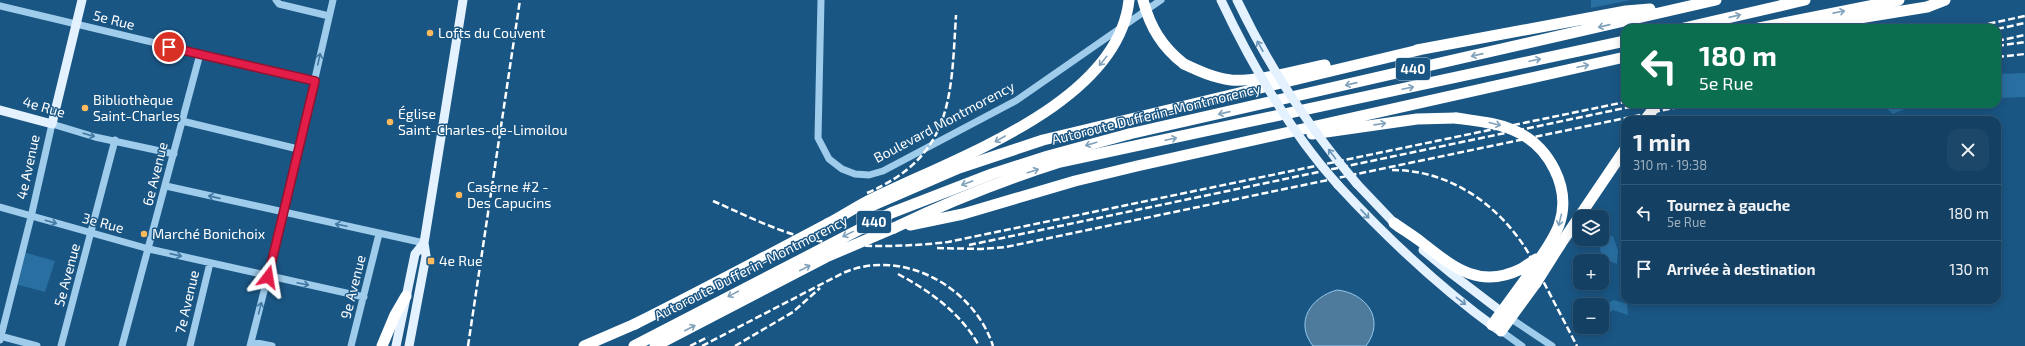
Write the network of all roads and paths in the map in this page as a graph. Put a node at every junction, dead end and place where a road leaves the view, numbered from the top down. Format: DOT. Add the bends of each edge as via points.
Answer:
graph roads {
  1 [pos="82,0"];
  2 [pos="276,0"];
  3 [pos="333,0"];
  4 [pos="463,0"];
  5 [pos="821,0"];
  6 [pos="1129,0"];
  7 [pos="1143,0"];
  8 [pos="1160,0"];
  9 [pos="1221,0"];
  10 [pos="1237,0"];
  11 [pos="1716,0"];
  12 [pos="1805,0"];
  13 [pos="1898,0"];
  14 [pos="1945,0"];
  15 [pos="1697,4"];
  16 [pos="0,6"];
  17 [pos="329,16"];
  18 [pos="76,24"];
  19 [pos="1701,24"];
  20 [pos="1779,24"];
  21 [pos="1822,24"];
  22 [pos="1621,42"];
  23 [pos="1423,49"];
  24 [pos="200,54"];
  25 [pos="1621,58"];
  26 [pos="315,81"];
  27 [pos="0,110"];
  28 [pos="182,121"];
  29 [pos="52,124"];
  30 [pos="115,140"];
  31 [pos="298,149"];
  32 [pos="1217,149"];
  33 [pos="174,154"];
  34 [pos="1621,154"];
  35 [pos="166,186"];
  36 [pos="0,207"];
  37 [pos="284,213"];
  38 [pos="31,217"];
  39 [pos="829,223"];
  40 [pos="1394,223"];
  41 [pos="894,228"];
  42 [pos="91,234"];
  43 [pos="379,234"];
  44 [pos="424,243"];
  45 [pos="149,249"];
  46 [pos="210,263"];
  47 [pos="1528,276"];
  48 [pos="268,277"];
  49 [pos="406,296"];
  50 [pos="364,297"];
  51 [pos="1506,315"];
  52 [pos="635,324"];
  53 [pos="1496,328"];
  54 [pos="0,337"];
  55 [pos="251,344"];
  56 [pos="1550,345"];
  57 [pos="37,346"];
  58 [pos="61,346"];
  59 [pos="122,346"];
  60 [pos="190,346"];
  61 [pos="272,346"];
  62 [pos="351,346"];
  63 [pos="382,346"];
  64 [pos="396,346"];
  65 [pos="409,346"];
  66 [pos="584,346"];
  67 [pos="596,346"];
  68 [pos="634,346"];
  69 [pos="655,346"];
  70 [pos="1522,346"];
  1 -- 18 [label="main road, 4e Avenue"];
  2 -- 17 [label="street" via="279,4"];
  3 -- 17 [label="street"];
  4 -- 44 [label="main road"];
  5 -- 8 [label="street, Boulevard Montmorency" via="818,138 829,159 842,169 855,174 869,175 883,171 1017,100"];
  6 -- 39 [label="highway, one-way, bridge" via="1126,18 1114,46 1096,69 1068,95 993,143 864,203"];
  7 -- 23 [label="highway, bridge" via="1154,31 1172,54 1184,64 1215,77 1231,80"];
  9 -- 53 [label="main road, one-way, bridge" via="1275,100 1338,186 1412,259 1449,292"];
  40 -- 10 [label="main road, one-way, bridge" via="1335,158 1286,90"];
  11 -- 15 [label="highway, Autoroute Dufferin-Montmorency / 440"];
  19 -- 12 [label="highway, one-way"];
  20 -- 13 [label="highway, one-way"];
  14 -- 21 [label="highway" via="1927,7"];
  15 -- 23 [label="highway" via="1626,11"];
  15 -- 68 [label="highway, Autoroute Dufferin-Montmorency / 440, one-way, bridge" via="1129,134 992,174 891,213"];
  16 -- 18 [label="street, 5e Rue"];
  26 -- 17 [label="street, one-way"];
  18 -- 24 [label="street, 5e Rue"];
  18 -- 29 [label="main road, 4e Avenue"];
  41 -- 22 [label="highway, Autoroute Dufferin-Montmorency / 440, one-way" via="947,203 1060,162"];
  23 -- 39 [label="highway, bridge" via="1043,140 959,168"];
  24 -- 26 [label="street, 5e Rue"];
  24 -- 28 [label="street, 6e Avenue"];
  32 -- 25 [label="highway, one-way"];
  26 -- 31 [label="street"];
  27 -- 29 [label="main road, 4e Rue"];
  28 -- 31 [label="street"];
  28 -- 33 [label="street, 6e Avenue"];
  29 -- 30 [label="street, 4e Rue, one-way" via="95,137"];
  29 -- 38 [label="street, 4e Avenue"];
  30 -- 33 [label="street, 4e Rue"];
  30 -- 42 [label="street, 5e Avenue"];
  31 -- 37 [label="street"];
  32 -- 41 [label="highway" via="1075,181 963,214"];
  32 -- 47 [label="highway, one-way, bridge" via="1417,119 1456,118 1495,124 1513,130 1544,152 1552,162 1561,188 1562,213 1553,239"];
  33 -- 35 [label="street, 6e Avenue"];
  34 -- 47 [label="highway, bridge"];
  37 -- 35 [label="street, one-way"];
  35 -- 45 [label="street, 6e Avenue"];
  36 -- 38 [label="street, 3e Rue"];
  43 -- 37 [label="street, one-way"];
  37 -- 48 [label="street"];
  38 -- 42 [label="street, 3e Rue, one-way"];
  38 -- 54 [label="street, 4e Avenue"];
  39 -- 52 [label="highway, bridge"];
  40 -- 47 [label="highway" via="1452,266 1477,276"];
  40 -- 51 [label="main road" via="1452,274"];
  69 -- 41 [label="highway, Autoroute Dufferin-Montmorency / 440, one-way, bridge" via="826,257"];
  42 -- 45 [label="street, 3e Rue"];
  42 -- 58 [label="street, 5e Avenue"];
  43 -- 44 [label="street"];
  43 -- 50 [label="street, 9e Avenue"];
  44 -- 49 [label="main road" via="415,254"];
  44 -- 65 [label="main road" via="426,256"];
  45 -- 46 [label="street, 3e Rue, one-way"];
  45 -- 59 [label="street, 6e Avenue"];
  46 -- 48 [label="street, 3e Rue"];
  46 -- 60 [label="street, 7e Avenue"];
  47 -- 51 [label="highway"];
  48 -- 50 [label="street, 3e Rue, one-way"];
  55 -- 48 [label="street, one-way"];
  49 -- 63 [label="highway"];
  49 -- 64 [label="main road"];
  50 -- 62 [label="street, 9e Avenue"];
  51 -- 53 [label="highway"];
  51 -- 56 [label="street"];
  52 -- 66 [label="highway"];
  52 -- 67 [label="highway"];
  53 -- 70 [label="street"];
  54 -- 57 [label="street"];
  55 -- 61 [label="street"];
}
